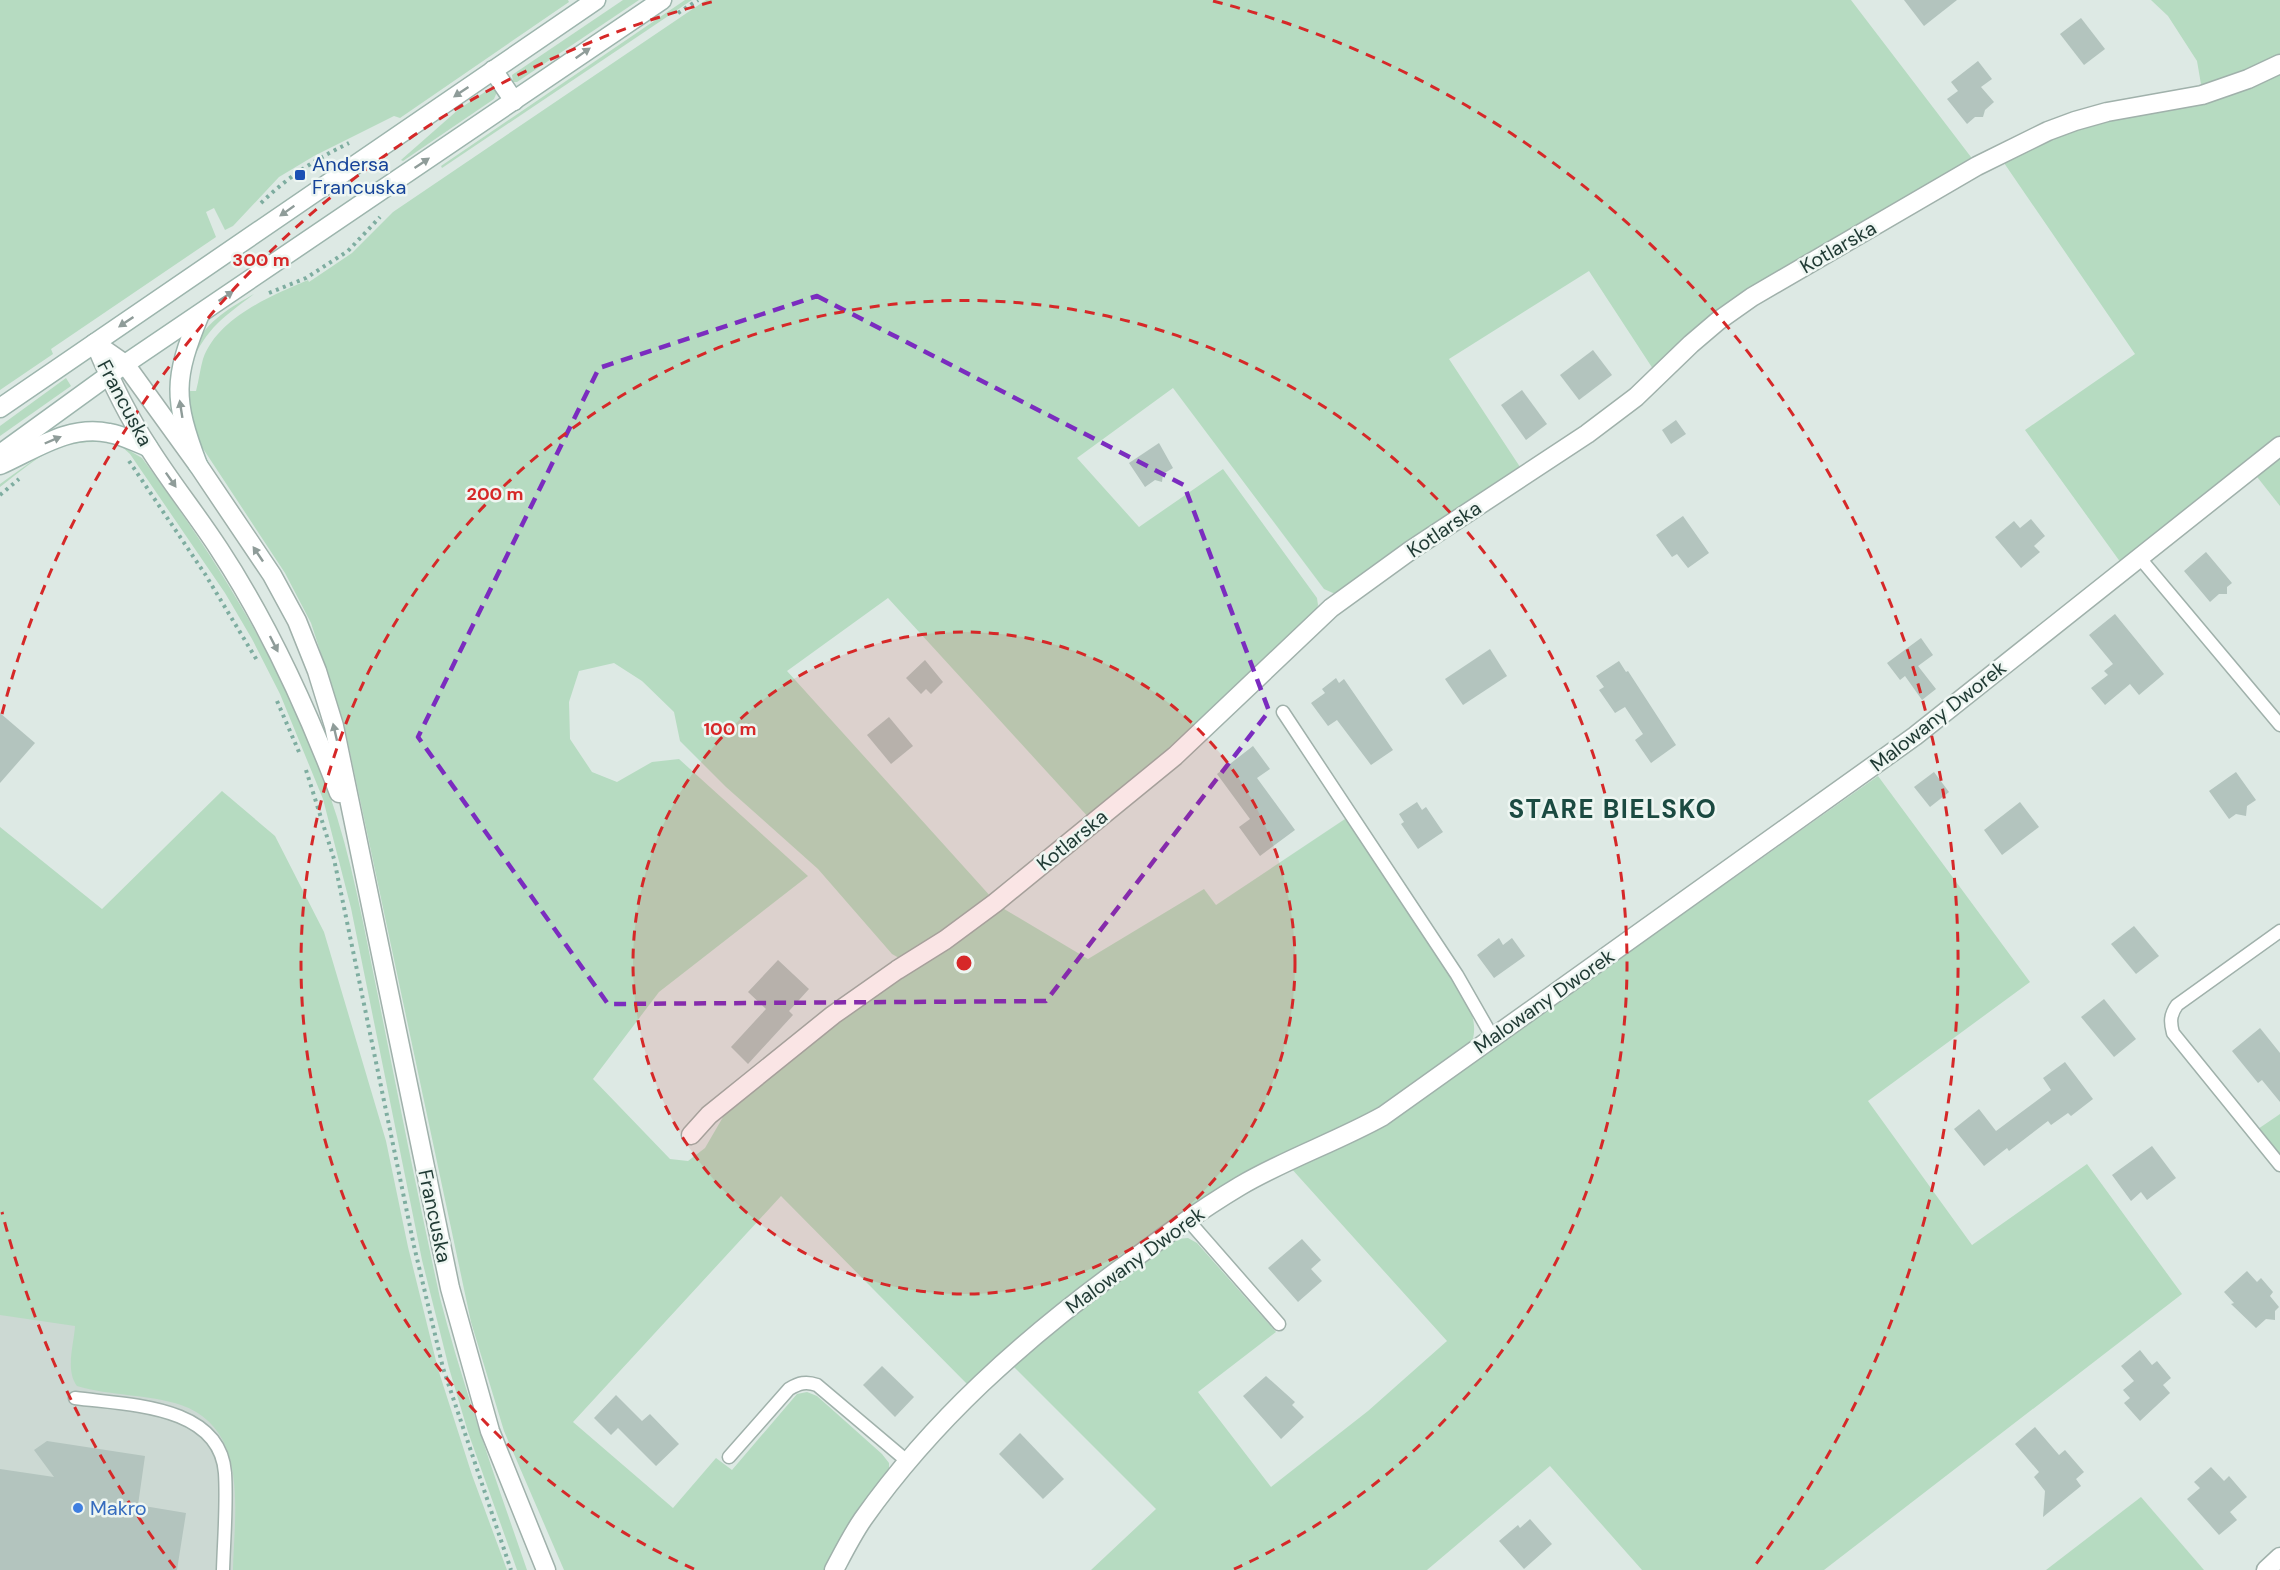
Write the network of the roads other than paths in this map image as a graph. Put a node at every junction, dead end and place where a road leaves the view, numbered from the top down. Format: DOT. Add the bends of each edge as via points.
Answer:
graph roads {
  1 [pos="596,0"];
  2 [pos="662,0"];
  3 [pos="2280,64"];
  4 [pos="494,70"];
  5 [pos="514,101"];
  6 [pos="200,314"];
  7 [pos="95,343"];
  8 [pos="125,364"];
  9 [pos="109,375"];
  10 [pos="0,408"];
  11 [pos="2280,446"];
  12 [pos="148,447"];
  13 [pos="0,454"];
  14 [pos="0,465"];
  15 [pos="198,465"];
  16 [pos="2139,557"];
  17 [pos="1283,712"];
  18 [pos="2280,725"];
  19 [pos="360,851"];
  20 [pos="2280,931"];
  21 [pos="1493,1038"];
  22 [pos="691,1136"];
  23 [pos="2280,1166"];
  24 [pos="1186,1219"];
  25 [pos="1279,1324"];
  26 [pos="75,1398"];
  27 [pos="729,1457"];
  28 [pos="907,1461"];
  29 [pos="2280,1557"];
  30 [pos="224,1570"];
  31 [pos="546,1570"];
  32 [pos="834,1570"];
  33 [pos="2266,1570"];
  1 -- 4 [label="street"];
  5 -- 2 [label="street, one-way"];
  3 -- 22 [label="street, Kotlarska" via="2202,95 2107,112 2048,131 1977,166 1752,297 1698,338 1620,410 1330,608 1175,756 995,903 833,1015 709,1115"];
  4 -- 5 [label="street"];
  4 -- 7 [label="street, one-way"];
  6 -- 5 [label="street, one-way"];
  6 -- 8 [label="street"];
  15 -- 6 [label="street, one-way" via="185,430 178,379"];
  7 -- 8 [label="street, Francuska"];
  7 -- 9 [label="street, Francuska"];
  7 -- 10 [label="street"];
  8 -- 9 [label="street"];
  8 -- 15 [label="street, Francuska"];
  9 -- 12 [label="street, Francuska"];
  9 -- 13 [label="street"];
  11 -- 16 [label="street, Malowany Dworek"];
  14 -- 12 [label="street, one-way" via="73,433 108,432"];
  12 -- 19 [label="street, Francuska, one-way" via="220,550 274,642 321,746"];
  19 -- 15 [label="street, Francuska, one-way" via="334,726 297,621 272,575"];
  16 -- 18 [label="lane"];
  16 -- 21 [label="street, Malowany Dworek" via="1915,736"];
  17 -- 21 [label="lane" via="1457,975"];
  19 -- 31 [label="street, Francuska" via="452,1298 490,1431"];
  20 -- 23 [label="lane" via="2177,1005 2170,1022 2173,1033"];
  21 -- 24 [label="street, Malowany Dworek" via="1383,1116 1288,1160"];
  24 -- 25 [label="lane"];
  24 -- 28 [label="street, Malowany Dworek" via="1005,1360"];
  26 -- 30 [label="lane" via="171,1412 208,1434 219,1449 225,1472"];
  27 -- 28 [label="lane" via="789,1389 809,1382"];
  28 -- 32 [label="street, Malowany Dworek" via="862,1520"];
  29 -- 33 [label="street"];
}
